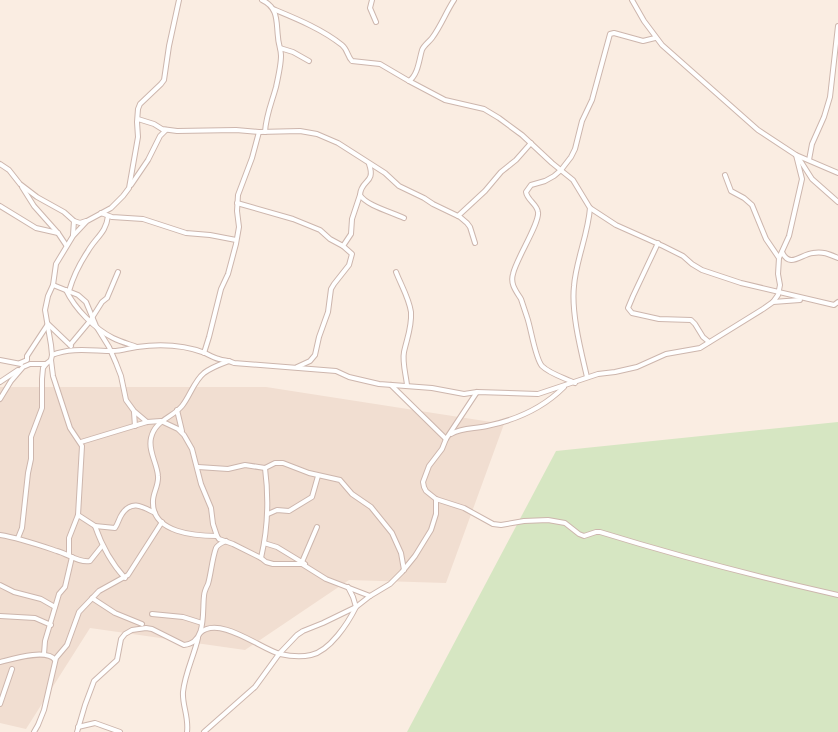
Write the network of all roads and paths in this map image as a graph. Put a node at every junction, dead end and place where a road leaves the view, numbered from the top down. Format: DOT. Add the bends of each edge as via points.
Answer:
graph roads {
  1 [pos="179,0"];
  2 [pos="262,0"];
  3 [pos="372,0"];
  4 [pos="454,0"];
  5 [pos="632,0"];
  6 [pos="273,9"];
  7 [pos="376,22"];
  8 [pos="838,26"];
  9 [pos="655,38"];
  10 [pos="280,48"];
  11 [pos="308,61"];
  12 [pos="409,81"];
  13 [pos="138,119"];
  14 [pos="166,130"];
  15 [pos="259,132"];
  16 [pos="265,132"];
  17 [pos="531,143"];
  18 [pos="796,155"];
  19 [pos="809,160"];
  20 [pos="0,164"];
  21 [pos="368,164"];
  22 [pos="561,170"];
  23 [pos="838,173"];
  24 [pos="725,175"];
  25 [pos="20,184"];
  26 [pos="129,188"];
  27 [pos="360,195"];
  28 [pos="838,202"];
  29 [pos="237,203"];
  30 [pos="0,206"];
  31 [pos="590,208"];
  32 [pos="101,213"];
  33 [pos="108,216"];
  34 [pos="458,216"];
  35 [pos="404,218"];
  36 [pos="74,221"];
  37 [pos="87,221"];
  38 [pos="58,234"];
  39 [pos="73,236"];
  40 [pos="236,240"];
  41 [pos="475,243"];
  42 [pos="658,244"];
  43 [pos="66,246"];
  44 [pos="343,246"];
  45 [pos="782,252"];
  46 [pos="779,258"];
  47 [pos="838,258"];
  48 [pos="118,272"];
  49 [pos="396,272"];
  50 [pos="53,285"];
  51 [pos="68,290"];
  52 [pos="780,291"];
  53 [pos="806,299"];
  54 [pos="773,302"];
  55 [pos="838,302"];
  56 [pos="834,305"];
  57 [pos="838,309"];
  58 [pos="91,319"];
  59 [pos="48,324"];
  60 [pos="96,326"];
  61 [pos="709,342"];
  62 [pos="70,345"];
  63 [pos="137,347"];
  64 [pos="76,349"];
  65 [pos="111,351"];
  66 [pos="204,353"];
  67 [pos="52,355"];
  68 [pos="0,360"];
  69 [pos="51,360"];
  70 [pos="230,361"];
  71 [pos="20,363"];
  72 [pos="46,364"];
  73 [pos="26,365"];
  74 [pos="295,368"];
  75 [pos="20,370"];
  76 [pos="0,374"];
  77 [pos="587,377"];
  78 [pos="5,379"];
  79 [pos="0,382"];
  80 [pos="575,383"];
  81 [pos="392,385"];
  82 [pos="407,385"];
  83 [pos="566,386"];
  84 [pos="477,392"];
  85 [pos="0,399"];
  86 [pos="177,410"];
  87 [pos="134,412"];
  88 [pos="161,421"];
  89 [pos="147,422"];
  90 [pos="135,426"];
  91 [pos="182,431"];
  92 [pos="448,437"];
  93 [pos="81,442"];
  94 [pos="198,467"];
  95 [pos="265,468"];
  96 [pos="318,476"];
  97 [pos="436,499"];
  98 [pos="155,513"];
  99 [pos="268,514"];
  100 [pos="78,515"];
  101 [pos="162,522"];
  102 [pos="95,526"];
  103 [pos="317,527"];
  104 [pos="0,535"];
  105 [pos="216,536"];
  106 [pos="18,538"];
  107 [pos="226,541"];
  108 [pos="264,543"];
  109 [pos="102,546"];
  110 [pos="71,556"];
  111 [pos="261,558"];
  112 [pos="302,562"];
  113 [pos="307,566"];
  114 [pos="404,570"];
  115 [pos="125,578"];
  116 [pos="0,585"];
  117 [pos="348,586"];
  118 [pos="370,596"];
  119 [pos="838,596"];
  120 [pos="92,598"];
  121 [pos="55,607"];
  122 [pos="356,607"];
  123 [pos="152,614"];
  124 [pos="0,616"];
  125 [pos="202,623"];
  126 [pos="142,624"];
  127 [pos="51,625"];
  128 [pos="199,636"];
  129 [pos="44,654"];
  130 [pos="279,654"];
  131 [pos="55,660"];
  132 [pos="0,662"];
  133 [pos="12,669"];
  134 [pos="0,704"];
  135 [pos="77,730"];
  136 [pos="34,732"];
  137 [pos="120,732"];
  138 [pos="187,732"];
  139 [pos="204,732"];
  1 -- 13 [label="street" via="164,80 140,104"];
  2 -- 6 [label="street"];
  3 -- 7 [label="street" via="370,8"];
  4 -- 12 [label="street" via="436,33 423,47 419,65"];
  5 -- 9 [label="street"];
  6 -- 10 [label="street" via="277,18"];
  6 -- 12 [label="street" via="313,27 338,42 346,49 352,61 380,64"];
  8 -- 19 [label="street" via="830,97 812,144"];
  9 -- 18 [label="street" via="758,130"];
  9 -- 22 [label="street" via="643,41 610,34 575,149"];
  10 -- 11 [label="street"];
  10 -- 16 [label="street" via="277,82 267,115"];
  12 -- 17 [label="street" via="445,100 484,109"];
  13 -- 14 [label="street"];
  13 -- 26 [label="street" via="138,137"];
  14 -- 15 [label="street"];
  14 -- 26 [label="street"];
  15 -- 16 [label="street"];
  15 -- 29 [label="street"];
  16 -- 21 [label="street" via="300,131 317,134 338,143"];
  17 -- 22 [label="street"];
  17 -- 34 [label="street"];
  18 -- 19 [label="street"];
  18 -- 28 [label="street" via="812,179"];
  18 -- 45 [label="street" via="802,179"];
  19 -- 23 [label="street"];
  20 -- 25 [label="street" via="9,170"];
  21 -- 27 [label="street" via="371,176 361,188"];
  21 -- 34 [label="street" via="385,173 399,186"];
  22 -- 31 [label="street" via="573,180"];
  22 -- 80 [label="street" via="548,180 531,185 526,190 527,197 538,214 512,279 529,322 540,363 546,369"];
  24 -- 46 [label="street" via="731,191 752,206 766,239"];
  25 -- 36 [label="street"];
  25 -- 38 [label="street" via="34,206"];
  26 -- 32 [label="street" via="111,208"];
  27 -- 35 [label="street" via="363,200"];
  27 -- 44 [label="street" via="352,219 351,234"];
  29 -- 40 [label="street" via="239,227"];
  29 -- 44 [label="street" via="300,221 320,230"];
  30 -- 38 [label="street" via="36,228"];
  31 -- 42 [label="street" via="625,230"];
  31 -- 77 [label="street" via="574,287 576,323"];
  32 -- 33 [label="street"];
  32 -- 37 [label="street"];
  33 -- 40 [label="street" via="143,219 186,234"];
  33 -- 51 [label="street" via="106,227 87,252"];
  34 -- 41 [label="street" via="470,227"];
  36 -- 37 [label="street"];
  36 -- 39 [label="street"];
  37 -- 39 [label="street"];
  38 -- 43 [label="street"];
  39 -- 43 [label="street"];
  40 -- 66 [label="street"];
  42 -- 52 [label="street" via="683,256 702,270 741,283"];
  42 -- 61 [label="street" via="628,308 632,313 659,319 691,320"];
  43 -- 50 [label="street" via="54,267"];
  44 -- 74 [label="street" via="352,256 348,268 331,289 328,312 318,337 315,355 310,361"];
  45 -- 46 [label="street"];
  45 -- 47 [label="street" via="788,259 793,260 812,253 827,253"];
  46 -- 52 [label="street"];
  48 -- 58 [label="street" via="107,298"];
  49 -- 82 [label="street" via="411,313 410,330 404,352"];
  50 -- 51 [label="street"];
  50 -- 59 [label="street" via="45,310"];
  51 -- 58 [label="street" via="72,300"];
  51 -- 58 [label="street" via="86,302"];
  52 -- 53 [label="street"];
  52 -- 54 [label="street"];
  53 -- 54 [label="street"];
  53 -- 56 [label="street"];
  54 -- 61 [label="street"];
  55 -- 56 [label="street"];
  56 -- 57 [label="street"];
  58 -- 60 [label="street"];
  58 -- 62 [label="street"];
  59 -- 62 [label="street"];
  59 -- 67 [label="street"];
  59 -- 71 [label="street" via="27,356 27,360"];
  60 -- 63 [label="street" via="113,338"];
  60 -- 65 [label="street"];
  61 -- 77 [label="street" via="697,349 666,354 633,368"];
  62 -- 64 [label="street"];
  63 -- 65 [label="street"];
  63 -- 66 [label="street" via="170,346"];
  64 -- 65 [label="street"];
  64 -- 67 [label="street"];
  65 -- 87 [label="street" via="121,376 126,400"];
  66 -- 70 [label="street"];
  67 -- 69 [label="street"];
  68 -- 71 [label="street"];
  69 -- 72 [label="street"];
  69 -- 93 [label="street" via="70,428"];
  70 -- 74 [label="street"];
  70 -- 86 [label="street" via="205,372"];
  71 -- 73 [label="street"];
  72 -- 73 [label="street"];
  72 -- 106 [label="street" via="43,368 42,408 32,437 32,459 22,528"];
  73 -- 75 [label="street"];
  74 -- 81 [label="street" via="336,371 363,381"];
  75 -- 78 [label="street"];
  75 -- 85 [label="street"];
  76 -- 78 [label="street"];
  77 -- 80 [label="street"];
  78 -- 79 [label="street"];
  80 -- 83 [label="street"];
  81 -- 82 [label="street"];
  81 -- 92 [label="street"];
  82 -- 84 [label="street" via="464,394"];
  83 -- 84 [label="street" via="538,394"];
  83 -- 92 [label="street" via="543,404 520,416 487,426 461,429"];
  84 -- 92 [label="street"];
  86 -- 88 [label="street"];
  86 -- 91 [label="street"];
  87 -- 89 [label="street"];
  87 -- 90 [label="street"];
  88 -- 89 [label="street"];
  88 -- 91 [label="street"];
  88 -- 98 [label="street" via="155,427 150,444 158,477 152,503"];
  89 -- 90 [label="street"];
  90 -- 93 [label="street"];
  91 -- 94 [label="street"];
  92 -- 97 [label="street" via="429,466 424,482 426,491"];
  93 -- 100 [label="street"];
  94 -- 95 [label="street" via="228,469 245,465"];
  94 -- 105 [label="street" via="201,484 211,508"];
  95 -- 96 [label="street" via="275,463 283,463"];
  95 -- 99 [label="street"];
  96 -- 99 [label="street" via="312,497 289,511 277,510"];
  96 -- 114 [label="street" via="340,480 352,494 376,512 394,535"];
  97 -- 114 [label="street" via="436,514 431,530"];
  97 -- 119 [label="street" via="464,508 493,524 533,520 557,521 565,523 584,536 600,532"];
  98 -- 101 [label="street"];
  98 -- 102 [label="street" via="139,505 131,506 122,513 115,528"];
  99 -- 108 [label="street"];
  100 -- 102 [label="street"];
  100 -- 110 [label="street" via="69,538"];
  101 -- 105 [label="street" via="185,534"];
  101 -- 115 [label="street"];
  102 -- 109 [label="street"];
  103 -- 112 [label="street"];
  104 -- 106 [label="street"];
  105 -- 107 [label="street"];
  106 -- 110 [label="street"];
  107 -- 111 [label="street"];
  107 -- 125 [label="street" via="216,548 204,597"];
  108 -- 111 [label="street"];
  108 -- 112 [label="street" via="277,547"];
  109 -- 110 [label="street" via="90,561 81,561"];
  109 -- 115 [label="street"];
  110 -- 121 [label="street" via="65,587 59,594"];
  111 -- 113 [label="street" via="273,564"];
  112 -- 113 [label="street"];
  113 -- 117 [label="street" via="326,579"];
  114 -- 118 [label="street" via="390,584"];
  115 -- 120 [label="street" via="102,589"];
  116 -- 121 [label="street" via="14,592 41,599"];
  117 -- 118 [label="street"];
  117 -- 122 [label="street"];
  118 -- 122 [label="street"];
  120 -- 126 [label="street" via="115,613"];
  120 -- 131 [label="street" via="80,612 67,645"];
  121 -- 127 [label="street"];
  122 -- 130 [label="street" via="303,631"];
  122 -- 130 [label="street" via="338,635 318,653 304,656"];
  123 -- 125 [label="street" via="183,617"];
  124 -- 127 [label="street" via="36,618"];
  125 -- 128 [label="street"];
  127 -- 129 [label="street" via="45,641"];
  128 -- 130 [label="street" via="208,628 227,630"];
  128 -- 135 [label="street" via="190,644 184,645 152,629 132,630 125,634 121,639 117,660 94,681"];
  128 -- 138 [label="street" via="183,694 188,718"];
  129 -- 131 [label="street" via="52,656"];
  129 -- 132 [label="street"];
  130 -- 139 [label="street" via="255,687"];
  131 -- 136 [label="street" via="44,710"];
  133 -- 134 [label="street"];
  135 -- 137 [label="street" via="95,723"];
}
